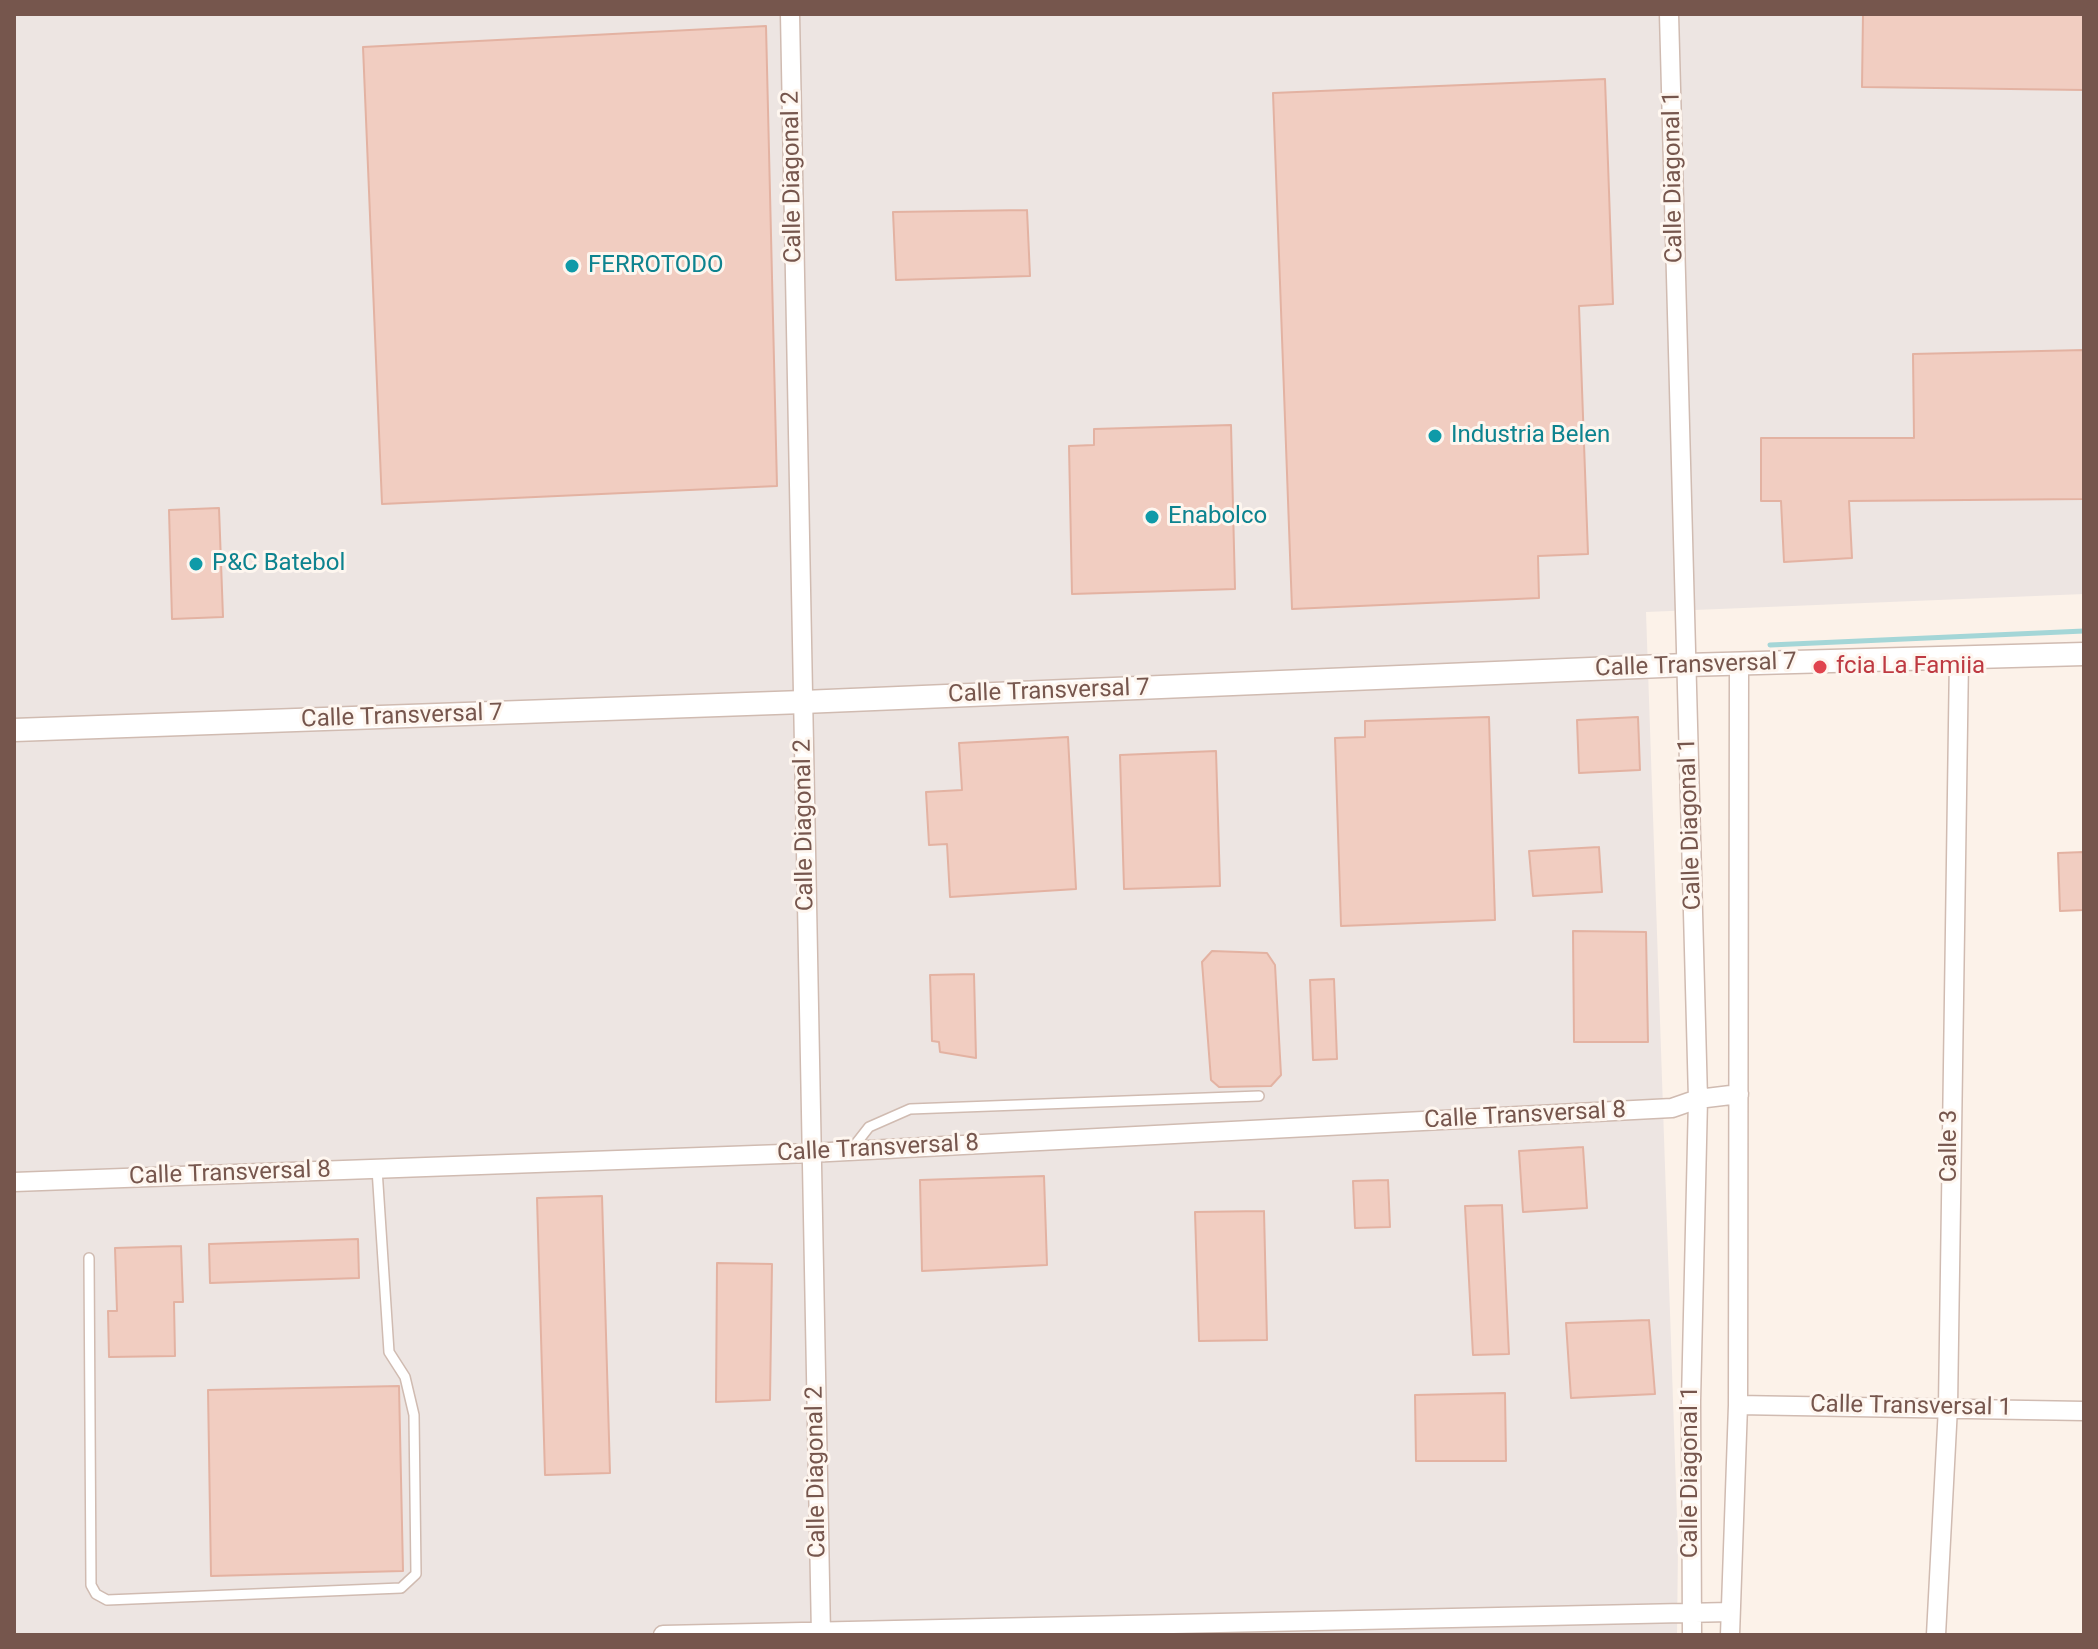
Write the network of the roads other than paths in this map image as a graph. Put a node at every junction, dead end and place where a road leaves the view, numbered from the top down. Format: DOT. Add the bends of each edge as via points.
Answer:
graph roads {
  1 [pos="790,14"];
  2 [pos="1669,14"];
  3 [pos="2084,654"];
  4 [pos="1959,657"];
  5 [pos="1686,665"];
  6 [pos="1739,665"];
  7 [pos="803,702"];
  8 [pos="14,730"];
  9 [pos="1739,1094"];
  10 [pos="1259,1096"];
  11 [pos="1698,1099"];
  12 [pos="851,1150"];
  13 [pos="810,1153"];
  14 [pos="377,1169"];
  15 [pos="14,1182"];
  16 [pos="89,1258"];
  17 [pos="1738,1405"];
  18 [pos="1948,1407"];
  19 [pos="2084,1411"];
  20 [pos="1692,1611"];
  21 [pos="1730,1612"];
  22 [pos="821,1632"];
  23 [pos="663,1635"];
  24 [pos="1692,1635"];
  25 [pos="1730,1635"];
  26 [pos="1936,1635"];
  1 -- 7 [label="street, Calle Diagonal 2"];
  2 -- 5 [label="street, Calle Diagonal 1"];
  3 -- 4 [label="street, Calle Transversal 7"];
  4 -- 6 [label="street, Calle Transversal 7"];
  4 -- 18 [label="street, Calle 3"];
  5 -- 6 [label="street, Calle Transversal 7"];
  5 -- 7 [label="street, Calle Transversal 7"];
  5 -- 11 [label="street, Calle Diagonal 1"];
  6 -- 9 [label="street, Calle Diagonal 1"];
  7 -- 8 [label="street, Calle Transversal 7"];
  7 -- 13 [label="street, Calle Diagonal 2"];
  9 -- 11 [label="street, Calle Transversal 8"];
  9 -- 17 [label="street, Calle Diagonal 1"];
  10 -- 12 [label="lane" via="910,1109 869,1127"];
  11 -- 12 [label="street, Calle Transversal 8" via="1672,1108"];
  11 -- 20 [label="street, Calle Diagonal 1"];
  12 -- 13 [label="street, Calle Transversal 8"];
  13 -- 14 [label="street, Calle Transversal 8"];
  13 -- 22 [label="street, Calle Diagonal 2"];
  14 -- 15 [label="street, Calle Transversal 8"];
  14 -- 16 [label="lane" via="389,1352 405,1377 414,1415 416,1574 401,1588 107,1600 96,1594 91,1585"];
  17 -- 18 [label="street, Calle Transversal 1"];
  17 -- 21 [label="street, Calle Diagonal 1"];
  18 -- 19 [label="street, Calle Transversal 1"];
  18 -- 26 [label="street, Calle 3"];
  20 -- 21 [label="street"];
  20 -- 22 [label="street"];
  20 -- 24 [label="street, Calle Diagonal 1"];
  21 -- 25 [label="street, Calle Diagonal 1"];
  22 -- 23 [label="street"];
}
